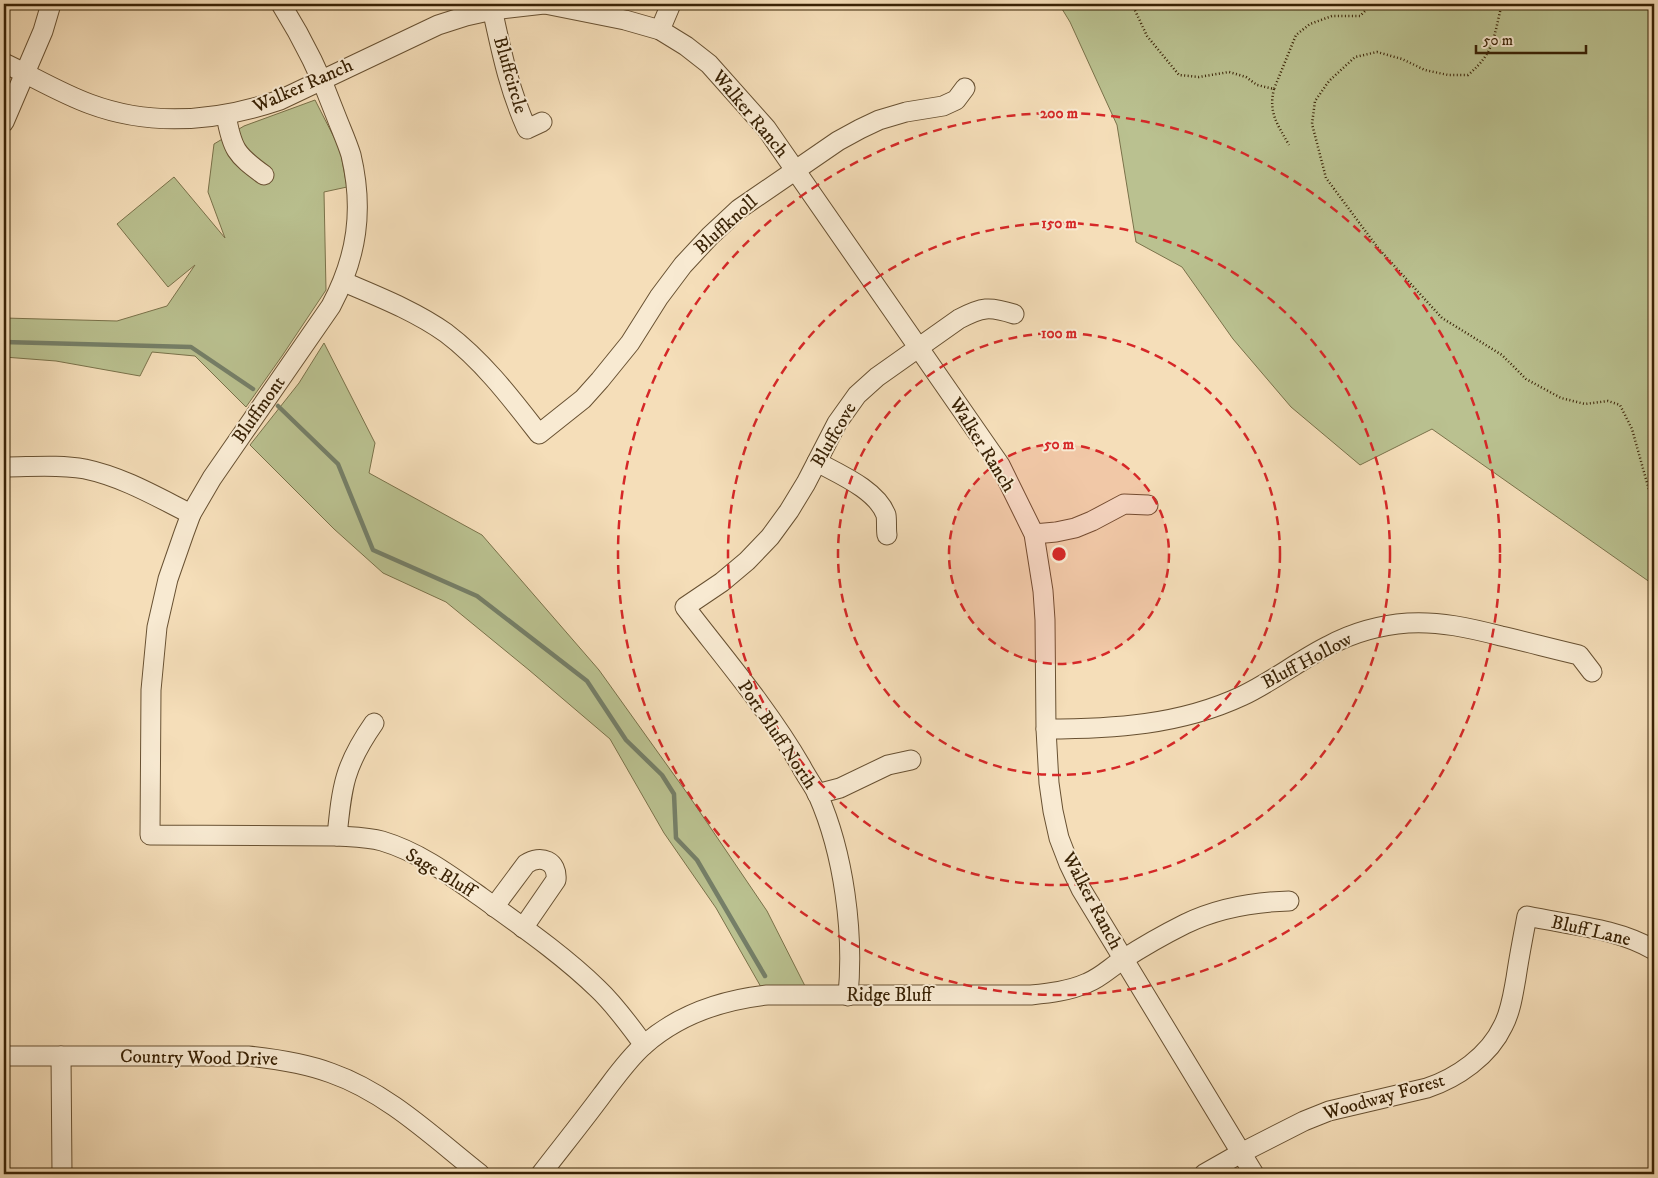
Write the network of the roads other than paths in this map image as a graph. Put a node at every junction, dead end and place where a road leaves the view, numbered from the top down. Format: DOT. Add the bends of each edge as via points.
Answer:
graph roads {
  1 [pos="51,4"];
  2 [pos="281,4"];
  3 [pos="544,4"];
  4 [pos="671,4"];
  5 [pos="492,7"];
  6 [pos="660,30"];
  7 [pos="4,63"];
  8 [pos="25,73"];
  9 [pos="323,78"];
  10 [pos="965,88"];
  11 [pos="226,115"];
  12 [pos="4,122"];
  13 [pos="542,122"];
  14 [pos="796,170"];
  15 [pos="264,175"];
  16 [pos="344,282"];
  17 [pos="1014,314"];
  18 [pos="919,348"];
  19 [pos="818,462"];
  20 [pos="4,467"];
  21 [pos="1148,505"];
  22 [pos="191,514"];
  23 [pos="1034,534"];
  24 [pos="887,535"];
  25 [pos="685,607"];
  26 [pos="1592,672"];
  27 [pos="374,723"];
  28 [pos="1046,729"];
  29 [pos="911,760"];
  30 [pos="817,794"];
  31 [pos="150,835"];
  32 [pos="336,836"];
  33 [pos="1289,901"];
  34 [pos="494,907"];
  35 [pos="1526,916"];
  36 [pos="523,928"];
  37 [pos="1654,950"];
  38 [pos="1123,960"];
  39 [pos="848,996"];
  40 [pos="644,1045"];
  41 [pos="4,1056"];
  42 [pos="61,1056"];
  43 [pos="1241,1152"];
  44 [pos="62,1174"];
  45 [pos="480,1174"];
  46 [pos="541,1174"];
  47 [pos="1204,1174"];
  48 [pos="1254,1174"];
  1 -- 8 [label="street"];
  2 -- 9 [label="street, Bluffmont"];
  3 -- 5 [label="street, Walker Ranch"];
  3 -- 6 [label="street, Walker Ranch"];
  4 -- 6 [label="street"];
  5 -- 9 [label="street, Walker Ranch" via="438,25"];
  5 -- 13 [label="street, Bluffcircle" via="516,105 527,129"];
  6 -- 14 [label="street, Walker Ranch" via="709,64 766,128"];
  7 -- 8 [label="street, Walker Ranch"];
  8 -- 11 [label="street, Walker Ranch" via="89,104 115,112 171,119"];
  8 -- 12 [label="street"];
  9 -- 11 [label="street, Walker Ranch" via="280,100"];
  9 -- 16 [label="street, Bluffmont" via="350,154 357,186 356,230"];
  10 -- 14 [label="street, Bluffknoll" via="956,100 943,106 906,112 860,129"];
  11 -- 15 [label="street" via="235,149 242,159"];
  14 -- 16 [label="street, Bluffknoll" via="739,209 710,236 683,265 630,343 600,380 583,399 539,434 493,376 446,334 420,316"];
  14 -- 18 [label="street, Walker Ranch"];
  16 -- 22 [label="street, Bluffmont"];
  17 -- 18 [label="street, Bluffcove" via="989,308 973,312"];
  18 -- 19 [label="street, Bluffcove" via="857,395 837,423"];
  18 -- 23 [label="street, Walker Ranch" via="1000,465"];
  19 -- 24 [label="street" via="874,498 886,515"];
  19 -- 25 [label="street, Bluffcove" via="770,537 722,582"];
  20 -- 22 [label="street" via="61,466 108,475"];
  21 -- 23 [label="street" via="1124,504 1075,528"];
  22 -- 31 [label="street, Bluffmont" via="168,579 157,627 151,690"];
  23 -- 28 [label="street, Walker Ranch" via="1045,620"];
  25 -- 30 [label="street, Port Bluff North" via="773,721"];
  26 -- 28 [label="street, Bluff Hollow" via="1579,655 1451,625 1408,623 1387,626 1327,646 1276,679 1205,710 1129,726"];
  27 -- 32 [label="street" via="346,772"];
  28 -- 38 [label="street, Walker Ranch" via="1052,811 1059,838 1081,889"];
  29 -- 30 [label="street" via="888,765 840,788"];
  30 -- 39 [label="street, Port Bluff North" via="839,862 848,919"];
  31 -- 32 [label="street, Sage Bluff"];
  32 -- 34 [label="street, Sage Bluff" via="381,841 421,856"];
  33 -- 38 [label="street, Ridge Bluff" via="1235,906 1210,914 1164,935"];
  34 -- 36 [label="street, Sage Bluff"];
  34 -- 36 [label="street" via="526,864 540,858 547,861 557,873 556,880"];
  35 -- 37 [label="street, Bluff Lane" via="1617,934"];
  35 -- 43 [label="street, Woodway Forest" via="1510,1008 1503,1027 1467,1069 1441,1084 1329,1111"];
  36 -- 40 [label="street, Sage Bluff" via="598,989"];
  38 -- 39 [label="street, Ridge Bluff" via="1086,984 1060,992"];
  38 -- 43 [label="street, Walker Ranch"];
  39 -- 40 [label="street, Ridge Bluff" via="766,995 729,1001 687,1017"];
  40 -- 46 [label="street, Ridge Bluff"];
  41 -- 42 [label="street, Country Wood Drive"];
  42 -- 44 [label="street"];
  42 -- 45 [label="street, Country Wood Drive" via="248,1056 304,1064 331,1072 382,1098"];
  43 -- 47 [label="street, Woodway Forest"];
  43 -- 48 [label="street, Walker Ranch"];
}
